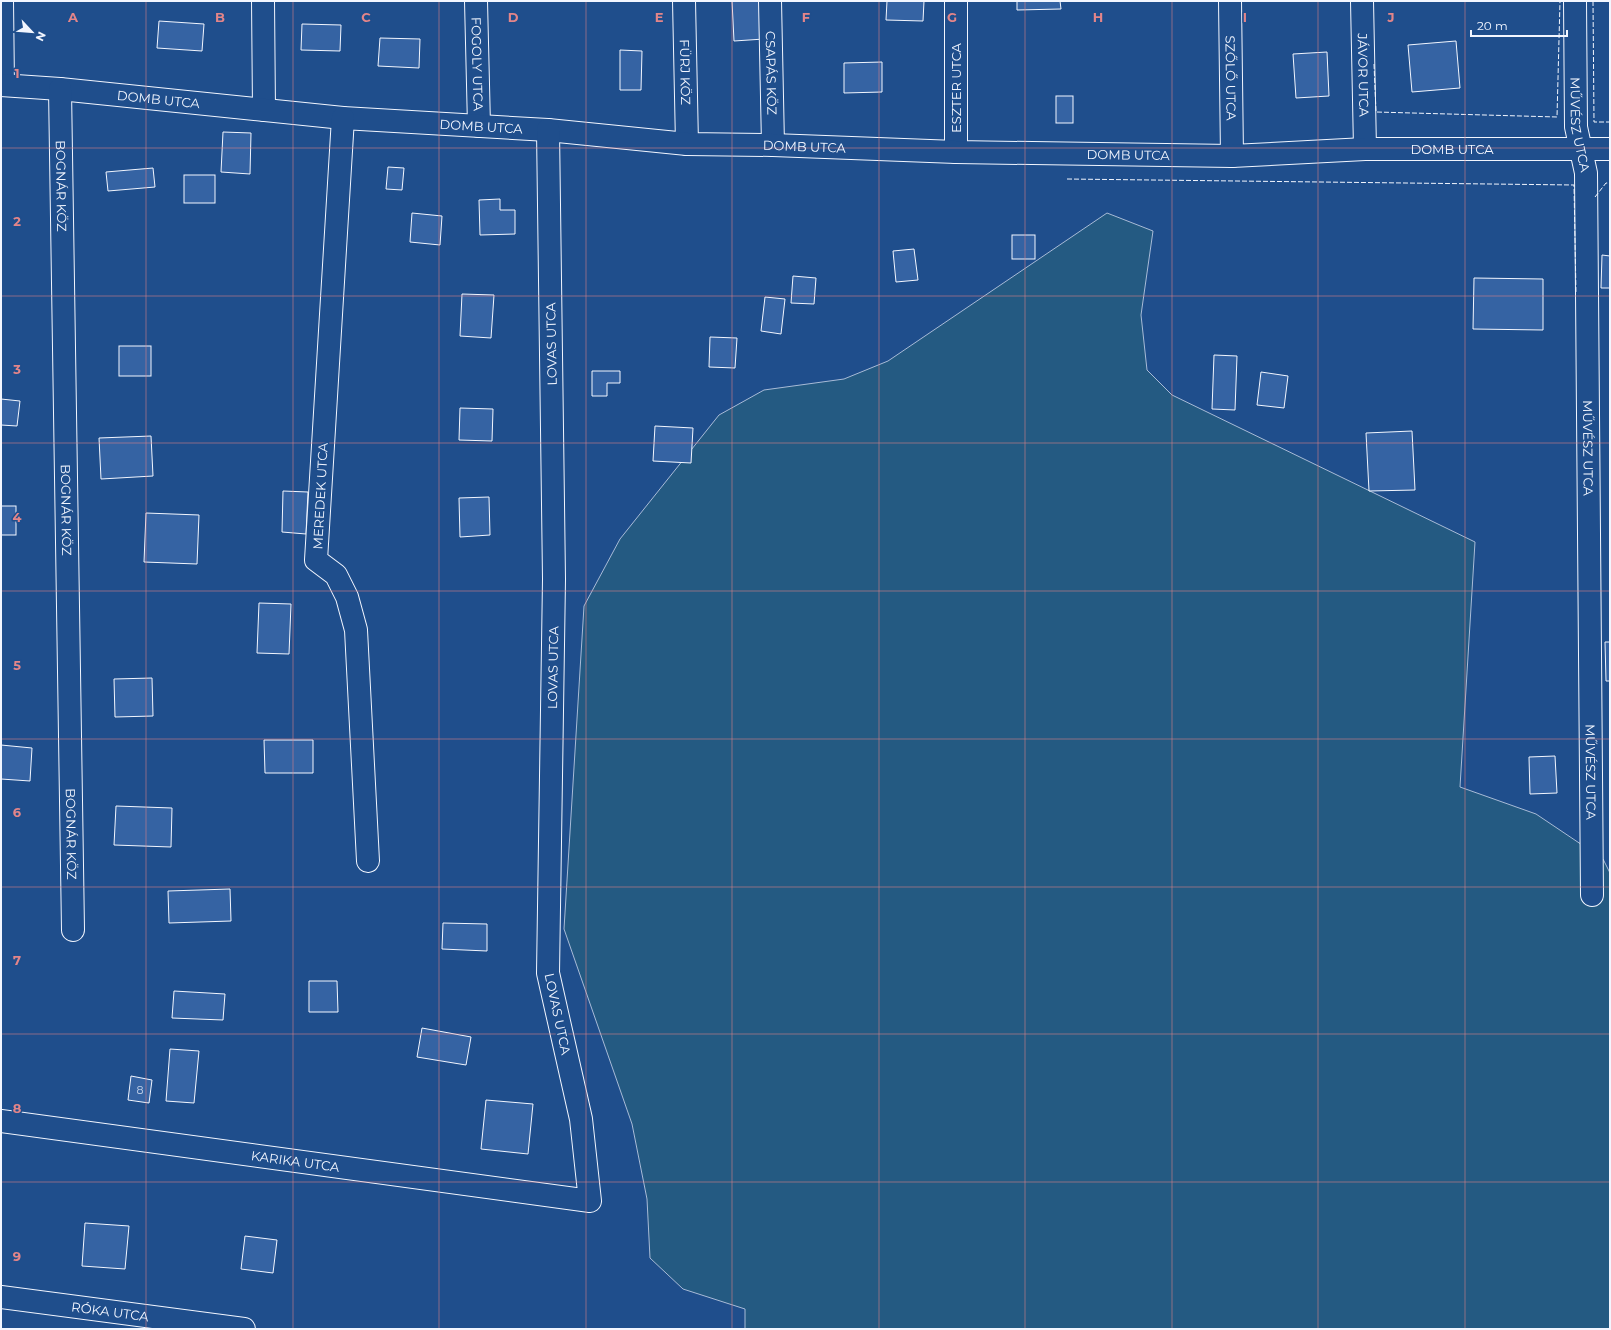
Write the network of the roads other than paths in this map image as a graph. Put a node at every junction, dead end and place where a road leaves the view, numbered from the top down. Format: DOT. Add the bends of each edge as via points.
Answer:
graph roads {
  1 [pos="2,1"];
  2 [pos="263,1"];
  3 [pos="476,1"];
  4 [pos="684,1"];
  5 [pos="770,1"];
  6 [pos="956,1"];
  7 [pos="1230,1"];
  8 [pos="1362,1"];
  9 [pos="1575,1"];
  10 [pos="2,85"];
  11 [pos="60,89"];
  12 [pos="264,110"];
  13 [pos="343,118"];
  14 [pos="479,126"];
  15 [pos="548,130"];
  16 [pos="687,144"];
  17 [pos="773,145"];
  18 [pos="1365,149"];
  19 [pos="1581,149"];
  20 [pos="1610,149"];
  21 [pos="956,152"];
  22 [pos="1232,156"];
  23 [pos="368,861"];
  24 [pos="1592,895"];
  25 [pos="73,930"];
  26 [pos="1,1121"];
  27 [pos="590,1201"];
  28 [pos="1,1297"];
  29 [pos="244,1329"];
  1 -- 10 [label="street"];
  2 -- 12 [label="street"];
  3 -- 14 [label="street, FOGOLY UTCA"];
  4 -- 16 [label="street, FÜRJ KÖZ"];
  5 -- 17 [label="street, CSAPÁS KÖZ"];
  6 -- 21 [label="street, ESZTER UTCA"];
  7 -- 22 [label="street, SZŐLŐ UTCA"];
  8 -- 18 [label="street, JÁVOR UTCA"];
  9 -- 19 [label="street, MŰVÉSZ UTCA" via="1576,127"];
  10 -- 11 [label="street, DOMB UTCA"];
  11 -- 12 [label="street, DOMB UTCA"];
  11 -- 25 [label="street, BOGNÁR KÖZ"];
  12 -- 13 [label="street, DOMB UTCA"];
  13 -- 14 [label="street, DOMB UTCA"];
  13 -- 23 [label="street, MEREDEK UTCA" via="316,560 336,575 347,597 356,630"];
  14 -- 15 [label="street, DOMB UTCA"];
  15 -- 16 [label="street, DOMB UTCA"];
  15 -- 27 [label="street, LOVAS UTCA" via="554,579 548,973 581,1119"];
  16 -- 17 [label="street, DOMB UTCA"];
  17 -- 21 [label="street, DOMB UTCA"];
  18 -- 19 [label="street, DOMB UTCA"];
  18 -- 22 [label="street, DOMB UTCA"];
  19 -- 20 [label="street, DOMB UTCA"];
  19 -- 24 [label="street, MŰVÉSZ UTCA" via="1586,173"];
  21 -- 22 [label="street, DOMB UTCA"];
  26 -- 27 [label="street, KARIKA UTCA"];
  28 -- 29 [label="street, RÓKA UTCA"];
}
